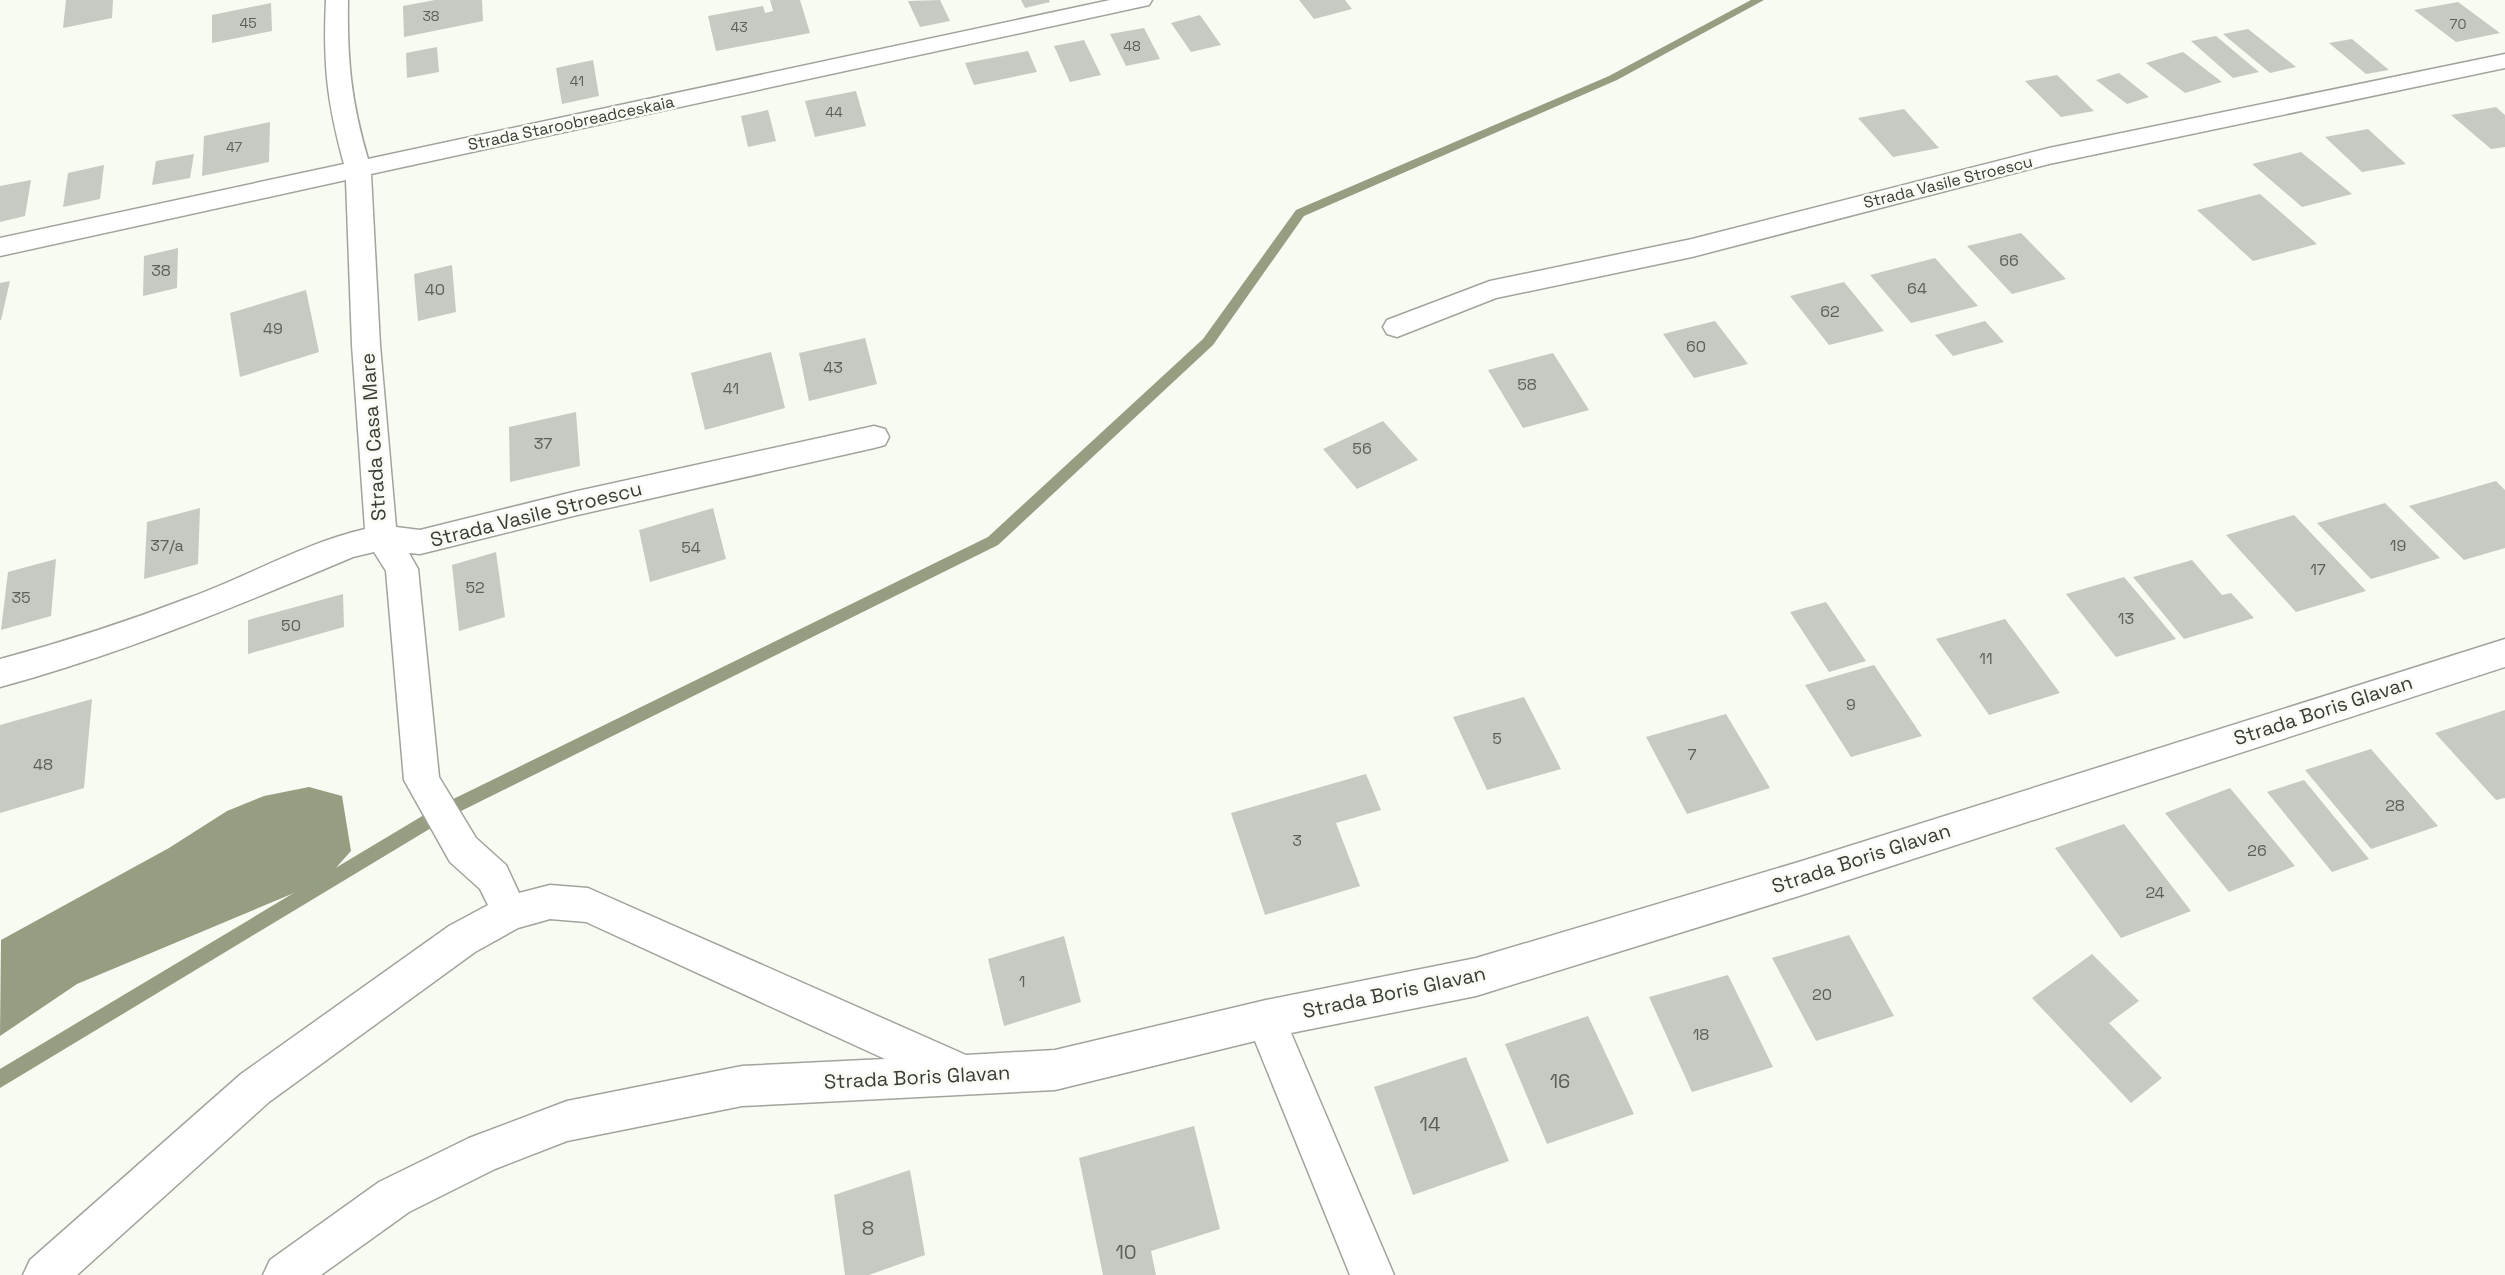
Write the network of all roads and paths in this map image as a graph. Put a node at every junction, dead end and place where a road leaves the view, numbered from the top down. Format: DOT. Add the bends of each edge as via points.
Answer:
graph roads {
  1 [pos="337,0"];
  2 [pos="1141,0"];
  3 [pos="2505,62"];
  4 [pos="358,167"];
  5 [pos="0,247"];
  6 [pos="1396,327"];
  7 [pos="874,437"];
  8 [pos="381,538"];
  9 [pos="2505,653"];
  10 [pos="0,673"];
  11 [pos="510,913"];
  12 [pos="1266,1019"];
  13 [pos="963,1074"];
  14 [pos="45,1275"];
  15 [pos="285,1275"];
  16 [pos="1372,1275"];
  1 -- 4 [label="street, Strada Casa Mare" via="335,54 342,112"];
  2 -- 4 [label="street, Strada Staroobreadceskaia" via="866,62"];
  3 -- 6 [label="street, Strada Vasile Stroescu" via="2049,156 1692,248 1490,290"];
  4 -- 5 [label="street, Strada Staroobreadceskaia"];
  4 -- 8 [label="street, Strada Casa Mare" via="366,345"];
  7 -- 8 [label="street, Strada Vasile Stroescu" via="420,542"];
  8 -- 10 [label="street, Strada Vasile Stroescu" via="347,546 202,607"];
  8 -- 11 [label="street, Strada Casa Mare" via="402,569 423,780 463,849 493,877"];
  9 -- 12 [label="street, Strada Boris Glavan" via="1803,878 1476,976"];
  11 -- 13 [label="street" via="550,902 588,904"];
  11 -- 14 [label="street" via="462,939 255,1088"];
  12 -- 13 [label="street, Strada Boris Glavan" via="1055,1070"];
  12 -- 16 [label="street"];
  13 -- 15 [label="street, Strada Boris Glavan" via="742,1086 567,1121 484,1153 394,1197"];
}
